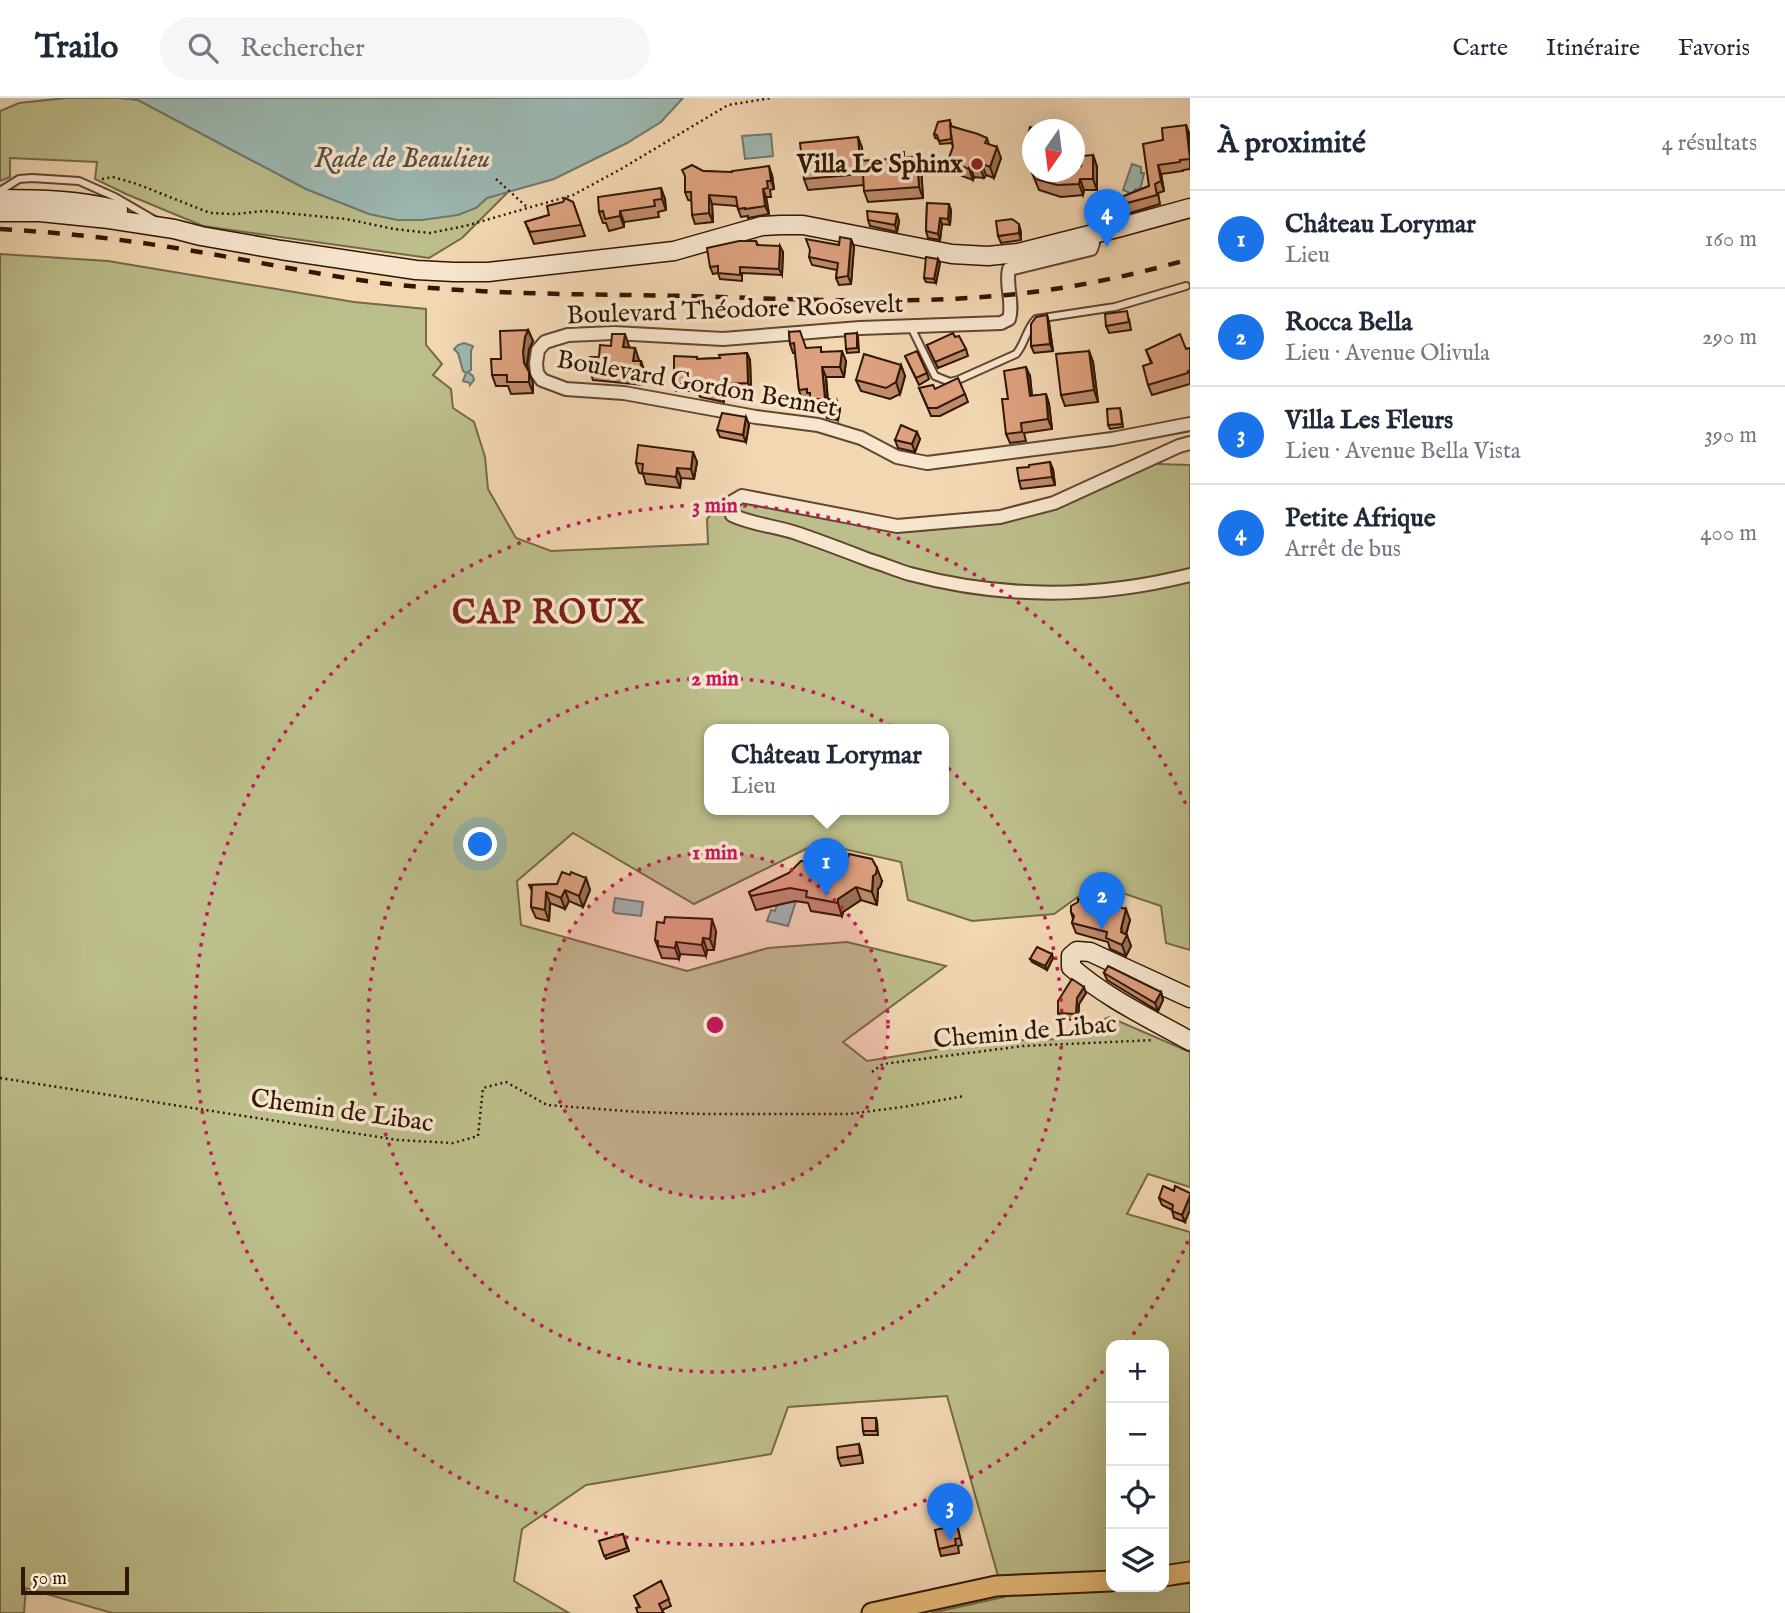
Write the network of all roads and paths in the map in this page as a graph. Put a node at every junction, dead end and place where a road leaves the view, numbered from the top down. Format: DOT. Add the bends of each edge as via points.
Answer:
graph roads {
  1 [pos="772,98"];
  2 [pos="101,179"];
  3 [pos="496,179"];
  4 [pos="0,191"];
  5 [pos="0,199"];
  6 [pos="528,208"];
  7 [pos="1190,208"];
  8 [pos="0,212"];
  9 [pos="153,219"];
  10 [pos="174,229"];
  11 [pos="1093,235"];
  12 [pos="1186,286"];
  13 [pos="911,327"];
  14 [pos="536,363"];
  15 [pos="1190,424"];
  16 [pos="1190,443"];
  17 [pos="1190,575"];
  18 [pos="1190,998"];
  19 [pos="1158,1040"];
  20 [pos="1190,1041"];
  21 [pos="872,1072"];
  22 [pos="0,1078"];
  23 [pos="964,1096"];
  24 [pos="1190,1572"];
  25 [pos="1169,1575"];
  26 [pos="1106,1581"];
  27 [pos="872,1613"];
  1 -- 6 [label="path" via="728,105 573,195"];
  2 -- 6 [label="path" via="113,177 137,184 210,213 265,211 430,233"];
  3 -- 6 [label="path"];
  4 -- 9 [label="lane" via="19,179 79,181"];
  5 -- 9 [label="main road" via="73,201"];
  7 -- 11 [label="main road"];
  8 -- 10 [label="main road" via="69,214"];
  9 -- 10 [label="main road"];
  10 -- 11 [label="main road" via="416,270 488,272 674,251 762,226 803,225 952,254 988,256"];
  11 -- 13 [label="street, Boulevard Théodore Roosevelt" via="1091,249 1009,269 1011,312 1006,322"];
  12 -- 13 [label="lane" via="1115,307 1036,319 1016,354 950,382 934,376"];
  13 -- 14 [label="street, Boulevard Théodore Roosevelt" via="723,339 568,335 545,342"];
  14 -- 15 [label="street, Boulevard Gordon Bennet" via="542,380 566,389 624,393 818,425 861,438 897,457 927,463"];
  16 -- 17 [label="street" via="1054,503 1000,517 897,526 742,496 730,503 732,515 744,521 784,528 907,573 965,587 1079,594"];
  18 -- 20 [label="main road" via="1090,952 1077,951 1071,956 1071,967 1086,980"];
  19 -- 21 [label="path, Chemin de Libac" via="1023,1046 883,1064"];
  22 -- 23 [label="path, Chemin de Libac" via="398,1140 453,1143 478,1136 483,1088 506,1082 547,1105 679,1114 850,1114"];
  24 -- 25 [label="main road"];
  26 -- 27 [label="main road" via="996,1586"];
}
